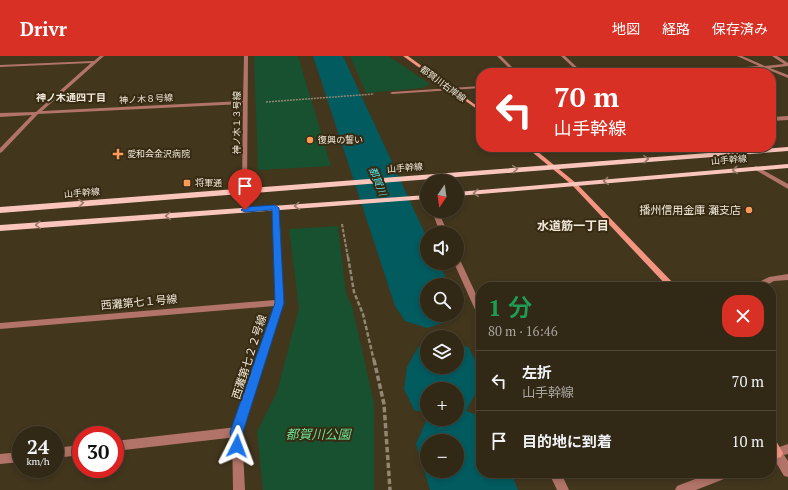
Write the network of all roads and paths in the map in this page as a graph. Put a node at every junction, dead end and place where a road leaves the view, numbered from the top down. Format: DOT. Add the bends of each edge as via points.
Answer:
graph roads {
  1 [pos="102,56"];
  2 [pos="246,56"];
  3 [pos="406,56"];
  4 [pos="499,56"];
  5 [pos="563,56"];
  6 [pos="739,56"];
  7 [pos="774,56"];
  8 [pos="96,62"];
  9 [pos="788,65"];
  10 [pos="0,66"];
  11 [pos="764,67"];
  12 [pos="511,68"];
  13 [pos="576,68"];
  14 [pos="752,68"];
  15 [pos="776,72"];
  16 [pos="788,78"];
  17 [pos="476,87"];
  18 [pos="451,89"];
  19 [pos="392,93"];
  20 [pos="372,94"];
  21 [pos="245,102"];
  22 [pos="476,107"];
  23 [pos="37,113"];
  24 [pos="0,115"];
  25 [pos="776,118"];
  26 [pos="788,118"];
  27 [pos="788,149"];
  28 [pos="776,150"];
  29 [pos="0,151"];
  30 [pos="535,152"];
  31 [pos="746,152"];
  32 [pos="551,166"];
  33 [pos="788,166"];
  34 [pos="756,168"];
  35 [pos="574,184"];
  36 [pos="788,187"];
  37 [pos="245,190"];
  38 [pos="464,193"];
  39 [pos="420,198"];
  40 [pos="275,208"];
  41 [pos="0,210"];
  42 [pos="342,224"];
  43 [pos="0,228"];
  44 [pos="461,270"];
  45 [pos="788,277"];
  46 [pos="668,282"];
  47 [pos="766,282"];
  48 [pos="280,303"];
  49 [pos="476,303"];
  50 [pos="0,326"];
  51 [pos="237,432"];
  52 [pos="124,445"];
  53 [pos="779,452"];
  54 [pos="12,458"];
  55 [pos="0,459"];
  56 [pos="788,472"];
  57 [pos="557,478"];
  58 [pos="712,478"];
  59 [pos="239,490"];
  60 [pos="390,490"];
  61 [pos="563,490"];
  62 [pos="681,490"];
  1 -- 8 [label="street"];
  2 -- 21 [label="street, 神ノ木１３号線"];
  3 -- 18 [label="street, 都賀川右岸線"];
  4 -- 12 [label="street"];
  5 -- 13 [label="street"];
  6 -- 11 [label="street"];
  7 -- 9 [label="street"];
  8 -- 10 [label="street"];
  8 -- 23 [label="street"];
  9 -- 11 [label="street"];
  11 -- 14 [label="street"];
  15 -- 16 [label="street"];
  17 -- 18 [label="street"];
  18 -- 19 [label="street"];
  18 -- 22 [label="street, 都賀川右岸線"];
  20 -- 21 [label="path" via="311,100"];
  21 -- 23 [label="street, 神ノ木８号線"];
  21 -- 37 [label="street, 神ノ木１３号線"];
  23 -- 24 [label="street, 神ノ木８号線"];
  23 -- 29 [label="street"];
  25 -- 26 [label="street"];
  28 -- 27 [label="main road, 山手幹線, one-way"];
  30 -- 32 [label="street"];
  32 -- 31 [label="main road, 山手幹線, one-way"];
  32 -- 35 [label="street"];
  37 -- 32 [label="main road, 山手幹線, one-way"];
  33 -- 34 [label="main road, 山手幹線"];
  34 -- 35 [label="main road, 山手幹線, one-way"];
  34 -- 36 [label="street"];
  35 -- 38 [label="main road, 山手幹線, one-way"];
  35 -- 46 [label="street"];
  41 -- 37 [label="main road, 山手幹線, one-way"];
  39 -- 40 [label="main road, one-way"];
  40 -- 43 [label="main road, one-way"];
  40 -- 48 [label="street, 西灘第七２２号線"];
  42 -- 60 [label="path" via="354,292 363,314 384,404"];
  44 -- 49 [label="street"];
  45 -- 47 [label="street"];
  48 -- 50 [label="street, 西灘第七１号線"];
  48 -- 51 [label="street, 西灘第七２２号線"];
  51 -- 52 [label="street"];
  51 -- 59 [label="street, 西灘第七２２号線"];
  53 -- 56 [label="street"];
  54 -- 55 [label="street"];
  57 -- 61 [label="street"];
  58 -- 62 [label="street"];
}
